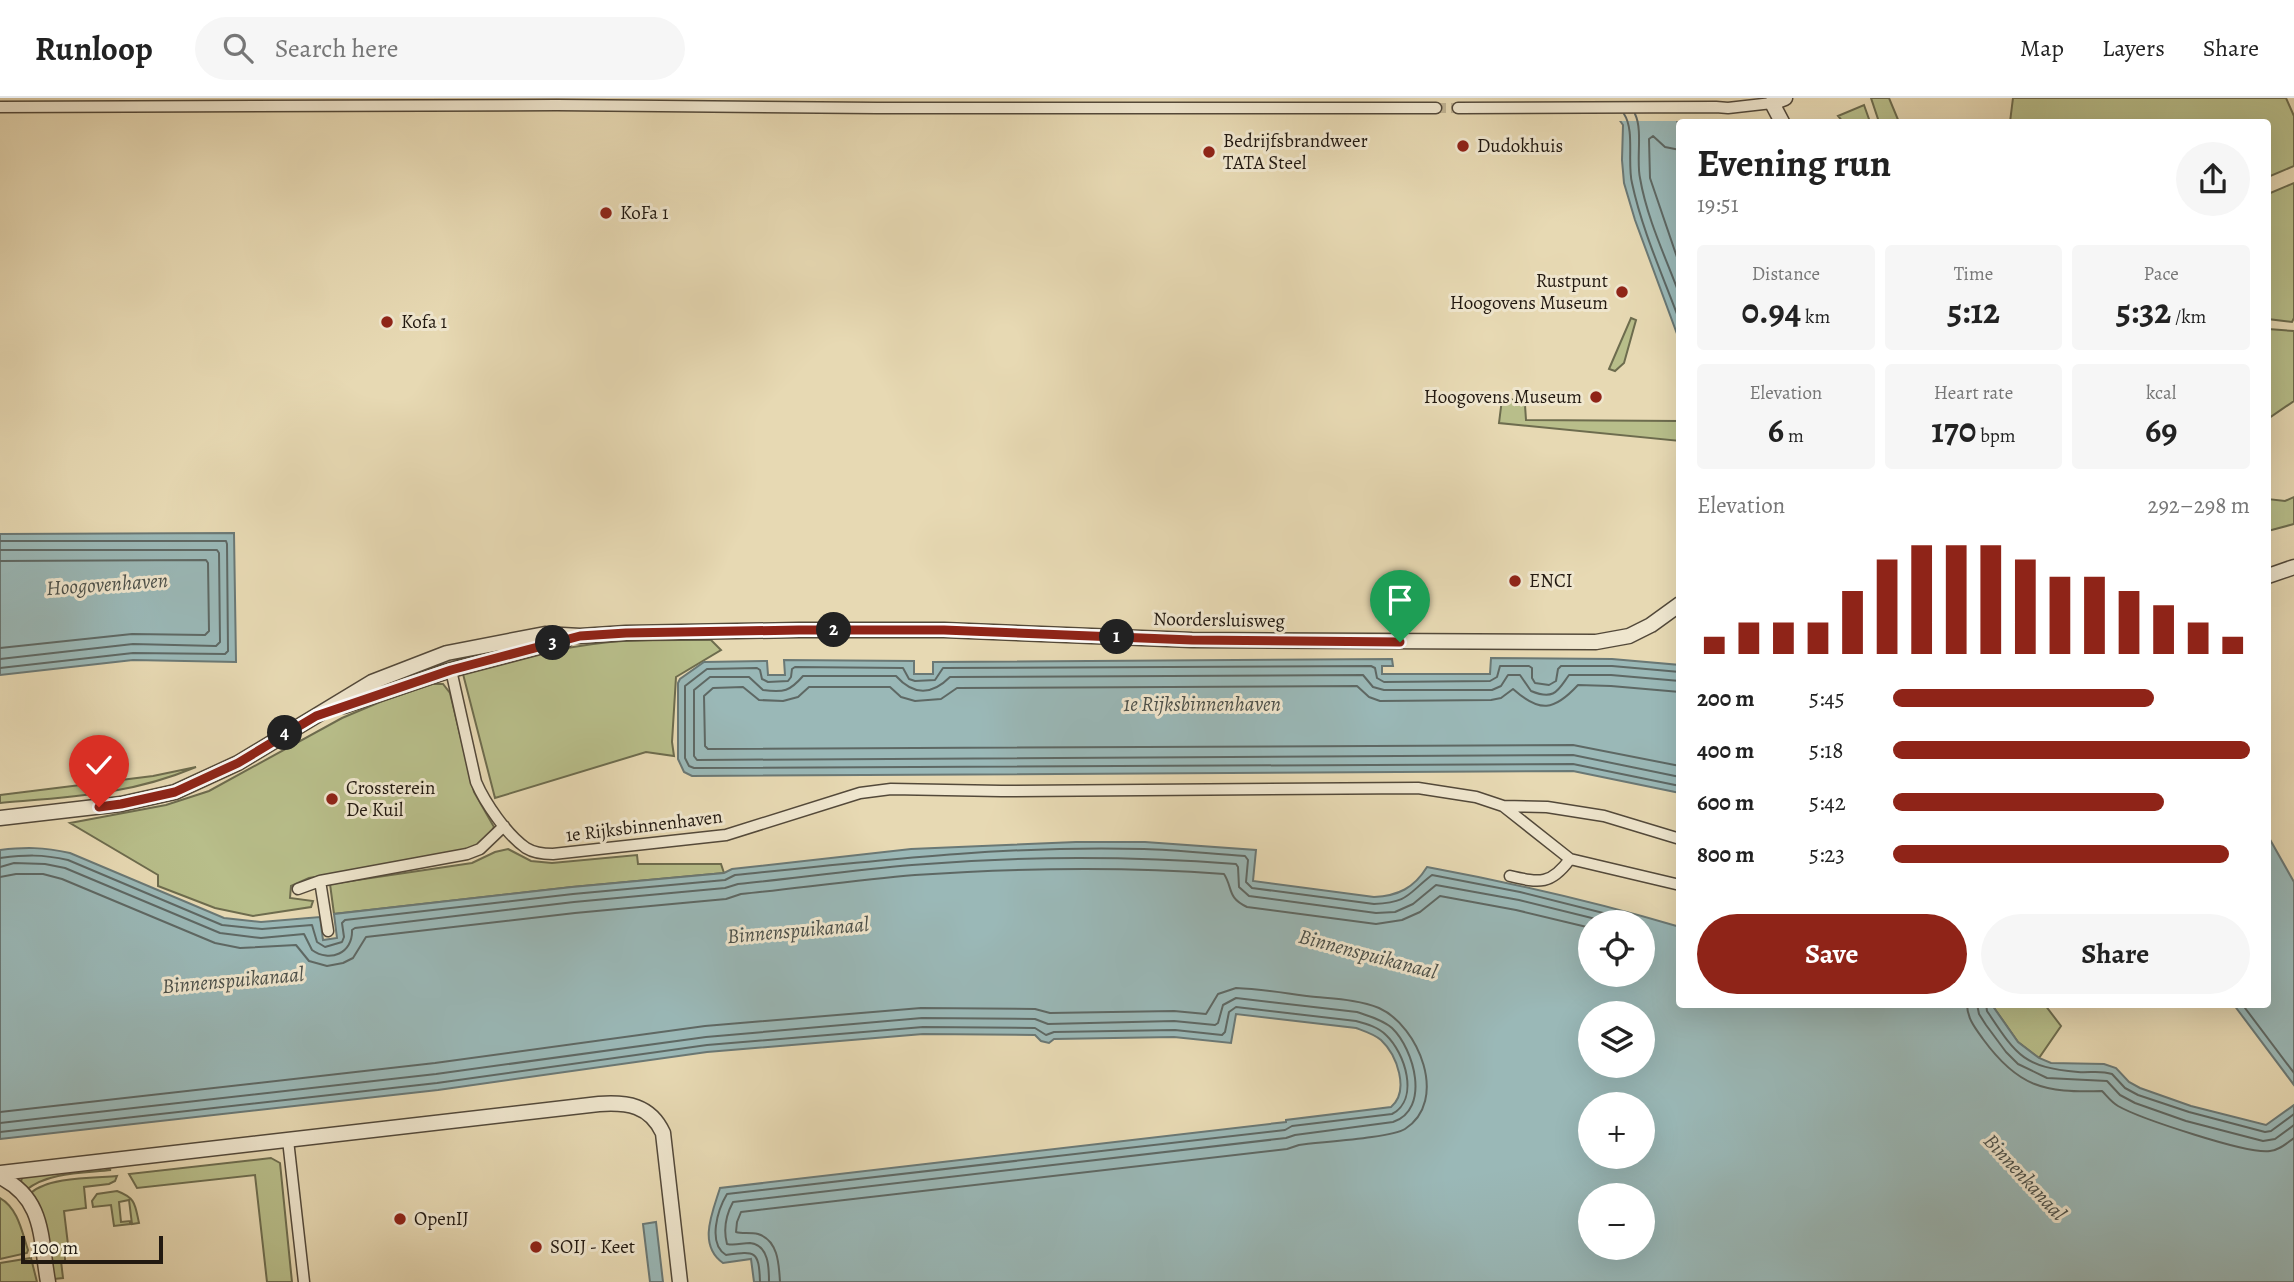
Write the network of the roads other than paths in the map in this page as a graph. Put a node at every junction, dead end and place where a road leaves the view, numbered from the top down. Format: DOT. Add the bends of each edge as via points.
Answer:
graph roads {
  1 [pos="1778,100"];
  2 [pos="0,107"];
  3 [pos="1436,108"];
  4 [pos="1458,108"];
  5 [pos="1781,119"];
  6 [pos="2294,567"];
  7 [pos="2271,575"];
  8 [pos="1676,607"];
  9 [pos="580,636"];
  10 [pos="447,653"];
  11 [pos="451,670"];
  12 [pos="316,716"];
  13 [pos="1503,806"];
  14 [pos="0,818"];
  15 [pos="504,826"];
  16 [pos="1676,838"];
  17 [pos="1570,859"];
  18 [pos="1510,876"];
  19 [pos="320,881"];
  20 [pos="1676,884"];
  21 [pos="298,889"];
  22 [pos="328,931"];
  23 [pos="288,1140"];
  24 [pos="0,1175"];
  25 [pos="48,1282"];
  26 [pos="304,1282"];
  27 [pos="680,1282"];
  1 -- 4 [label="street" via="1728,108"];
  1 -- 5 [label="street"];
  2 -- 3 [label="street"];
  6 -- 7 [label="street"];
  8 -- 9 [label="street, Noordersluisweg" via="1629,636 1596,642 1230,640 944,630"];
  9 -- 10 [label="street, Noordersluisweg" via="545,634"];
  9 -- 11 [label="street, Noordersluisweg"];
  10 -- 11 [label="street"];
  10 -- 12 [label="street, Noordersluisweg" via="372,682"];
  11 -- 12 [label="street, Noordersluisweg"];
  11 -- 15 [label="street, 1e Rijksbinnenhaven" via="476,782"];
  12 -- 14 [label="street, Noordersluisweg" via="238,763 175,792 121,804"];
  13 -- 15 [label="street, 1e Rijksbinnenhaven" via="1476,796 1418,788 891,789 860,793 726,835 553,854 525,847"];
  13 -- 16 [label="street, 1e Rijksbinnenhaven" via="1604,816"];
  13 -- 17 [label="street, 1e Rijksbinnenhaven"];
  15 -- 19 [label="street" via="467,855"];
  17 -- 18 [label="street" via="1545,881"];
  17 -- 20 [label="street, 1e Rijksbinnenhaven"];
  19 -- 21 [label="street"];
  19 -- 22 [label="street"];
  23 -- 24 [label="street"];
  23 -- 26 [label="street"];
  23 -- 27 [label="street" via="630,1104 651,1115 665,1141"];
  24 -- 25 [label="street" via="32,1203"];
}
